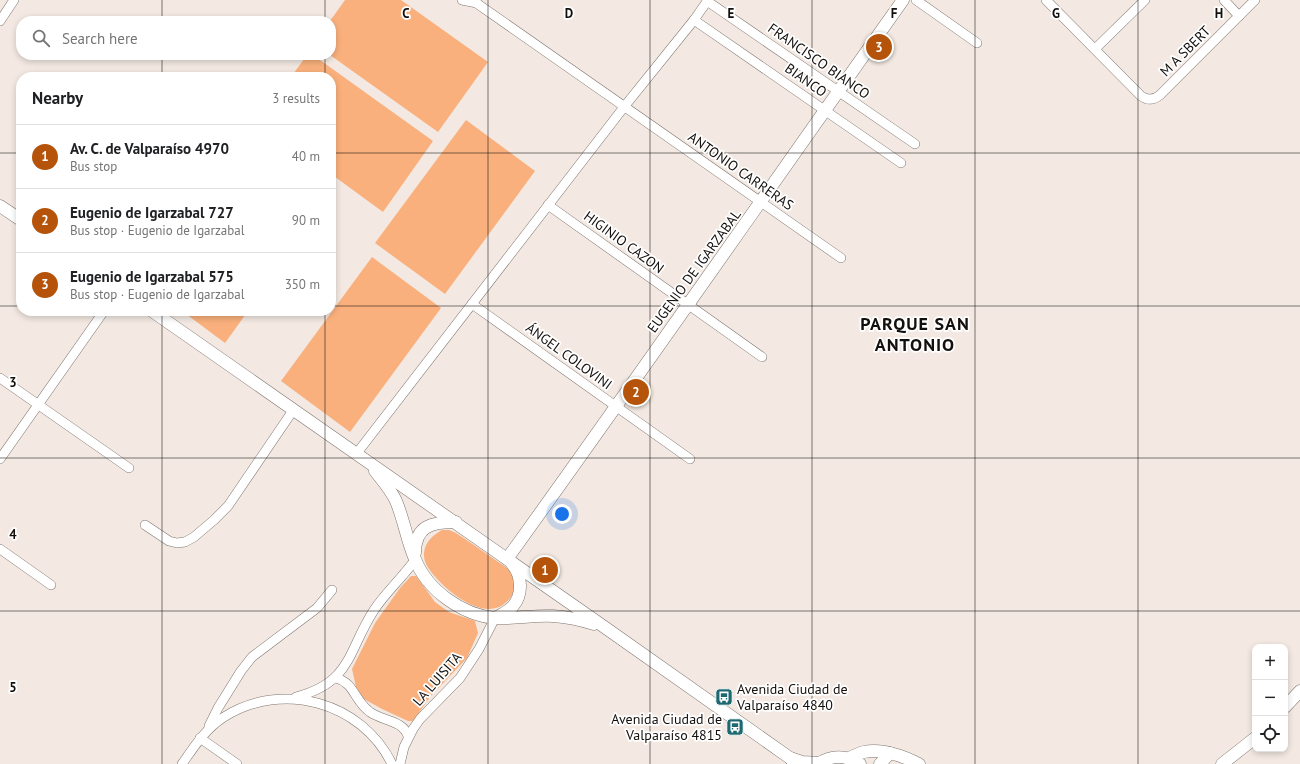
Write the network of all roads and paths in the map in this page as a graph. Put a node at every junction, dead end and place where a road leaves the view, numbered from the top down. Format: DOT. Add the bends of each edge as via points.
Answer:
graph roads {
  1 [pos="14,0"];
  2 [pos="462,0"];
  3 [pos="903,0"];
  4 [pos="916,0"];
  5 [pos="1046,0"];
  6 [pos="1145,0"];
  7 [pos="1224,0"];
  8 [pos="1255,0"];
  9 [pos="708,1"];
  10 [pos="475,2"];
  11 [pos="1239,16"];
  12 [pos="694,20"];
  13 [pos="0,21"];
  14 [pos="977,43"];
  15 [pos="1095,49"];
  16 [pos="838,92"];
  17 [pos="624,107"];
  18 [pos="826,110"];
  19 [pos="915,144"];
  20 [pos="901,163"];
  21 [pos="761,202"];
  22 [pos="548,205"];
  23 [pos="0,206"];
  24 [pos="16,217"];
  25 [pos="841,258"];
  26 [pos="472,304"];
  27 [pos="687,305"];
  28 [pos="100,316"];
  29 [pos="159,316"];
  30 [pos="762,357"];
  31 [pos="0,378"];
  32 [pos="38,404"];
  33 [pos="616,407"];
  34 [pos="294,409"];
  35 [pos="361,456"];
  36 [pos="0,459"];
  37 [pos="690,459"];
  38 [pos="129,468"];
  39 [pos="456,522"];
  40 [pos="144,525"];
  41 [pos="0,549"];
  42 [pos="507,559"];
  43 [pos="415,560"];
  44 [pos="51,585"];
  45 [pos="332,590"];
  46 [pos="495,618"];
  47 [pos="600,625"];
  48 [pos="336,678"];
  49 [pos="324,686"];
  50 [pos="1300,691"];
  51 [pos="289,699"];
  52 [pos="1288,704"];
  53 [pos="330,707"];
  54 [pos="203,734"];
  55 [pos="408,736"];
  56 [pos="1252,740"];
  57 [pos="404,747"];
  58 [pos="383,748"];
  59 [pos="890,753"];
  60 [pos="793,761"];
  61 [pos="854,761"];
  62 [pos="819,763"];
  63 [pos="182,764"];
  64 [pos="237,764"];
  65 [pos="392,764"];
  66 [pos="400,764"];
  67 [pos="880,764"];
  68 [pos="919,764"];
  69 [pos="1222,764"];
  1 -- 13 [label="street"];
  2 -- 10 [label="street"];
  3 -- 16 [label="main road, EUGENIO DE IGARZABAL"];
  4 -- 14 [label="street"];
  5 -- 15 [label="street"];
  6 -- 15 [label="street"];
  7 -- 11 [label="street"];
  8 -- 11 [label="street, M A SBERT"];
  9 -- 12 [label="street"];
  9 -- 16 [label="street, FRANCISCO BIANCO"];
  10 -- 17 [label="street, ANTONIO CARRERAS"];
  11 -- 15 [label="street, M A SBERT" via="1160,95 1149,100 1141,96"];
  12 -- 17 [label="street"];
  12 -- 18 [label="street, BIANCO"];
  16 -- 18 [label="main road, EUGENIO DE IGARZABAL"];
  16 -- 19 [label="street, FRANCISCO BIANCO"];
  17 -- 21 [label="street, ANTONIO CARRERAS"];
  17 -- 22 [label="street"];
  18 -- 20 [label="street, BIANCO"];
  18 -- 21 [label="main road, EUGENIO DE IGARZABAL"];
  21 -- 25 [label="street, ANTONIO CARRERAS"];
  21 -- 27 [label="main road, EUGENIO DE IGARZABAL"];
  22 -- 26 [label="street"];
  22 -- 27 [label="street, HIGINIO CAZON"];
  23 -- 24 [label="main road"];
  26 -- 33 [label="street, ÁNGEL COLOVINI"];
  26 -- 35 [label="street"];
  27 -- 30 [label="street, HIGINIO CAZON"];
  27 -- 33 [label="main road, EUGENIO DE IGARZABAL"];
  28 -- 32 [label="street"];
  29 -- 34 [label="main road"];
  31 -- 32 [label="street"];
  32 -- 36 [label="street"];
  32 -- 38 [label="street"];
  33 -- 37 [label="street, ÁNGEL COLOVINI"];
  33 -- 42 [label="main road, EUGENIO DE IGARZABAL"];
  34 -- 35 [label="main road"];
  34 -- 40 [label="street" via="228,506 194,537 177,543"];
  35 -- 39 [label="main road"];
  35 -- 43 [label="main road" via="385,483 396,501"];
  39 -- 42 [label="main road"];
  39 -- 43 [label="main road" via="428,526 421,532 416,542"];
  41 -- 44 [label="street"];
  42 -- 46 [label="main road" via="517,569 519,593 513,607"];
  42 -- 47 [label="main road"];
  43 -- 46 [label="main road" via="432,586 448,600 476,614"];
  43 -- 48 [label="street" via="375,609 362,630 348,662"];
  45 -- 54 [label="street" via="317,608 252,657"];
  46 -- 47 [label="main road" via="551,616"];
  46 -- 55 [label="street, LA LUISITA" via="460,678 420,719"];
  47 -- 60 [label="main road"];
  48 -- 49 [label="street"];
  48 -- 55 [label="street" via="346,681 362,706 369,712 399,724"];
  49 -- 51 [label="street"];
  49 -- 53 [label="street" via="323,696"];
  50 -- 52 [label="main road"];
  51 -- 53 [label="street"];
  51 -- 54 [label="street" via="277,698 249,704 222,718"];
  53 -- 58 [label="street" via="357,721"];
  54 -- 63 [label="street"];
  54 -- 64 [label="street"];
  55 -- 57 [label="street, LA LUISITA"];
  56 -- 69 [label="main road"];
  57 -- 58 [label="street" via="393,752"];
  57 -- 66 [label="street, LA LUISITA"];
  58 -- 65 [label="street"];
  59 -- 61 [label="main road" via="875,750 863,752"];
  59 -- 67 [label="main road"];
  59 -- 68 [label="main road"];
  60 -- 62 [label="main road"];
  61 -- 62 [label="main road" via="839,756"];
}
